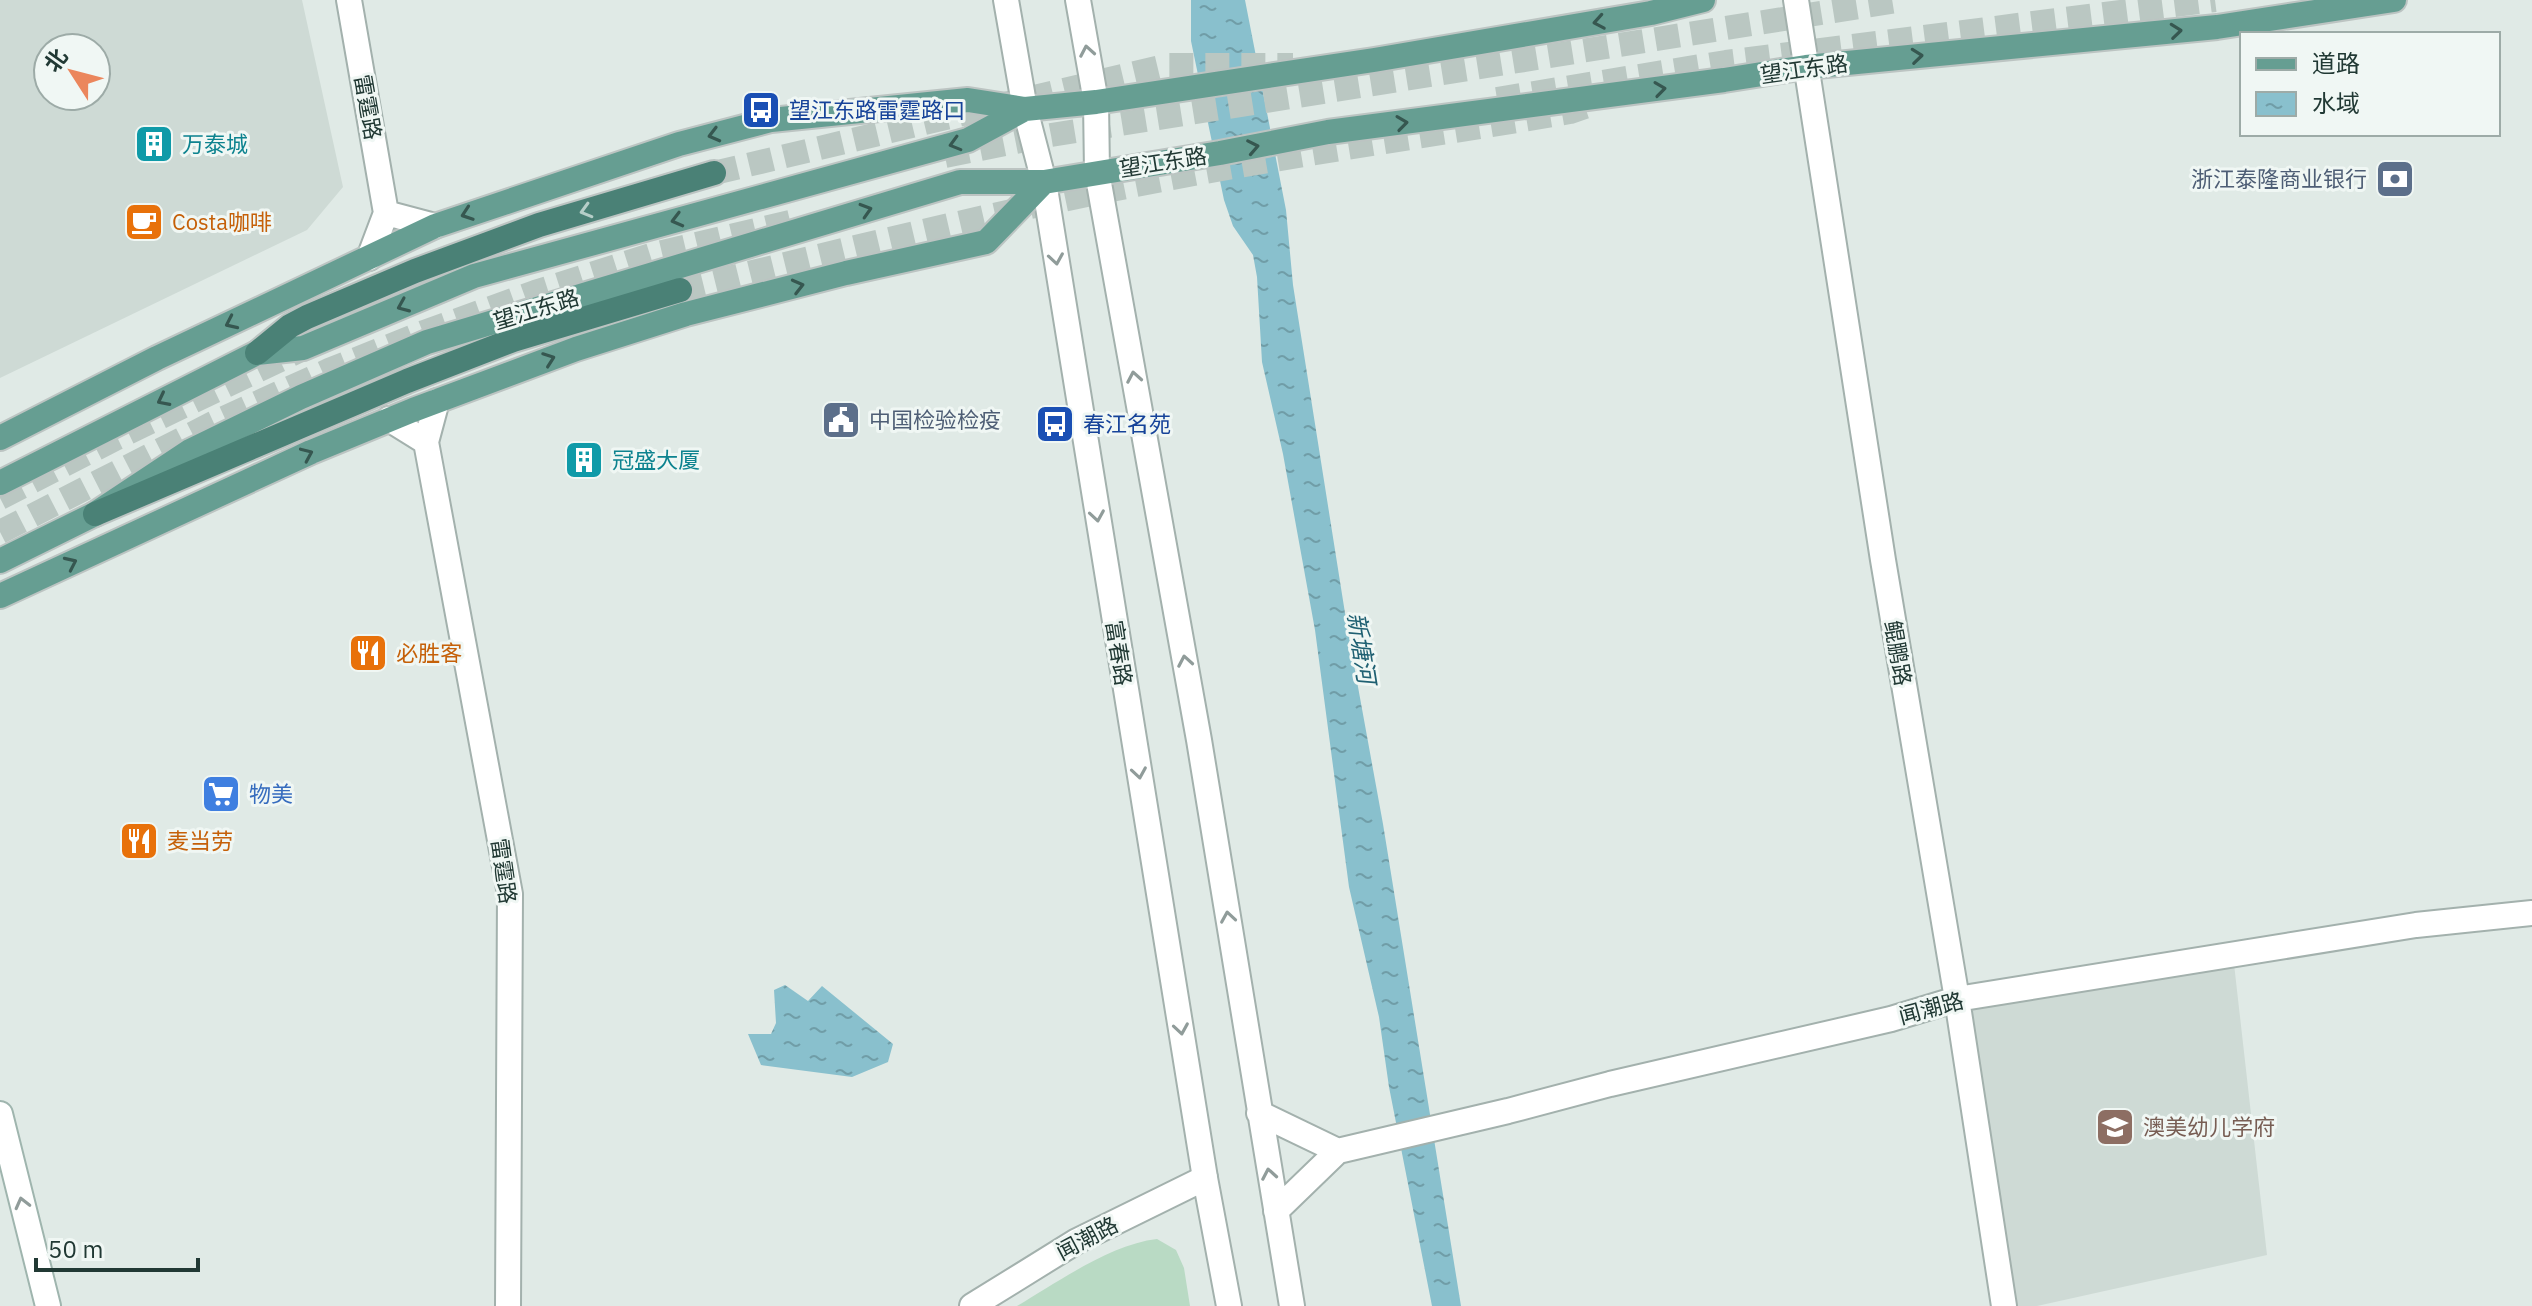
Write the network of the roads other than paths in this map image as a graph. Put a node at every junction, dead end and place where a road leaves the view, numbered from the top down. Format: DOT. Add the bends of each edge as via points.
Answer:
graph roads {
  1 [pos="349,0"];
  2 [pos="1006,0"];
  3 [pos="1078,0"];
  4 [pos="1703,0"];
  5 [pos="1796,0"];
  6 [pos="2394,0"];
  7 [pos="1806,67"];
  8 [pos="1096,102"];
  9 [pos="1025,109"];
  10 [pos="1097,172"];
  11 [pos="714,173"];
  12 [pos="1044,182"];
  13 [pos="386,213"];
  14 [pos="435,226"];
  15 [pos="369,258"];
  16 [pos="680,290"];
  17 [pos="257,353"];
  18 [pos="437,401"];
  19 [pos="389,419"];
  20 [pos="0,438"];
  21 [pos="426,442"];
  22 [pos="0,483"];
  23 [pos="95,514"];
  24 [pos="0,561"];
  25 [pos="0,596"];
  26 [pos="2532,913"];
  27 [pos="1957,999"];
  28 [pos="1259,1113"];
  29 [pos="0,1114"];
  30 [pos="1338,1151"];
  31 [pos="1205,1178"];
  32 [pos="1276,1211"];
  33 [pos="48,1306"];
  34 [pos="508,1306"];
  35 [pos="972,1306"];
  36 [pos="1229,1306"];
  37 [pos="1292,1306"];
  38 [pos="2004,1306"];
  1 -- 13 [label="street, 雷霆路"];
  2 -- 9 [label="street, 富春路"];
  8 -- 3 [label="street, one-way"];
  4 -- 8 [label="main road, one-way" via="1302,72"];
  5 -- 7 [label="street, 鲲鹏路"];
  7 -- 6 [label="main road, 望江东路, one-way" via="2217,27"];
  10 -- 7 [label="main road, 望江东路, one-way" via="1325,133"];
  7 -- 27 [label="street, 鲲鹏路"];
  8 -- 9 [label="main road"];
  8 -- 10 [label="street"];
  9 -- 12 [label="street, 富春路"];
  9 -- 14 [label="main road, one-way" via="968,100 771,120 679,144"];
  9 -- 17 [label="main road, one-way" via="968,140 474,276 303,348"];
  10 -- 12 [label="main road, 望江东路"];
  28 -- 10 [label="street, one-way" via="1199,740"];
  11 -- 17 [label="highway, one-way" via="539,225 415,271 307,317"];
  18 -- 12 [label="main road, one-way" via="686,314 986,242"];
  23 -- 12 [label="main road, 望江东路, one-way" via="190,451 427,342 960,182"];
  12 -- 31 [label="street, 富春路, one-way"];
  13 -- 14 [label="street"];
  13 -- 15 [label="street"];
  14 -- 15 [label="main road"];
  15 -- 20 [label="main road, one-way"];
  16 -- 23 [label="highway" via="513,340"];
  17 -- 22 [label="main road, one-way"];
  18 -- 19 [label="main road"];
  18 -- 21 [label="street, 雷霆路"];
  19 -- 21 [label="street"];
  25 -- 19 [label="main road, one-way"];
  21 -- 34 [label="street, 雷霆路" via="510,894"];
  23 -- 24 [label="main road, 望江东路"];
  26 -- 27 [label="street, 闻潮路" via="2416,925"];
  27 -- 30 [label="street, 闻潮路"];
  27 -- 38 [label="street, 鲲鹏路"];
  28 -- 30 [label="street"];
  32 -- 28 [label="street, one-way"];
  33 -- 29 [label="street, one-way"];
  30 -- 32 [label="street, 闻潮路"];
  31 -- 35 [label="street, 闻潮路" via="1077,1241"];
  31 -- 36 [label="street, 富春路"];
  32 -- 37 [label="street"];
}
